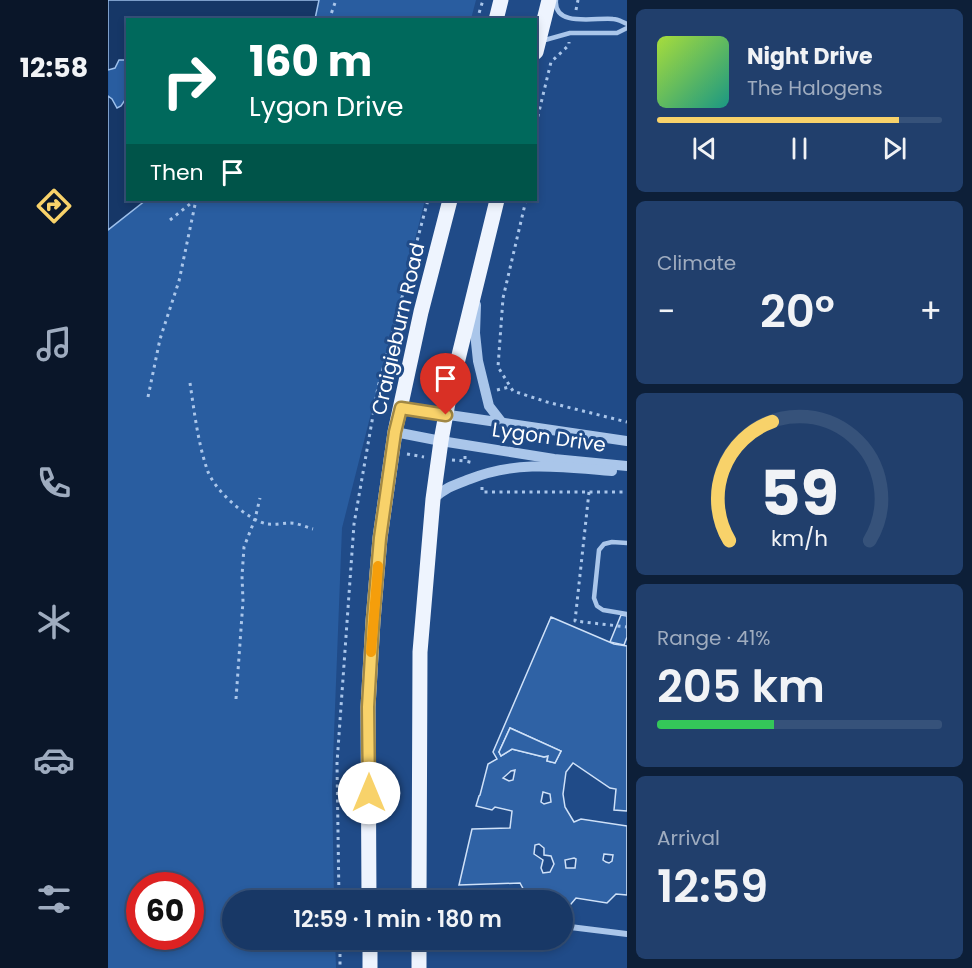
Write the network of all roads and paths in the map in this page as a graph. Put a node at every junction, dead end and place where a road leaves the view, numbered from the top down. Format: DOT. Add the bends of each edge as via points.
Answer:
graph roads {
  1 [pos="336,0"];
  2 [pos="483,0"];
  3 [pos="501,0"];
  4 [pos="549,0"];
  5 [pos="556,0"];
  6 [pos="330,18"];
  7 [pos="478,18"];
  8 [pos="496,18"];
  9 [pos="627,26"];
  10 [pos="570,33"];
  11 [pos="537,45"];
  12 [pos="537,48"];
  13 [pos="537,120"];
  14 [pos="194,201"];
  15 [pos="195,201"];
  16 [pos="450,201"];
  17 [pos="497,201"];
  18 [pos="526,201"];
  19 [pos="170,220"];
  20 [pos="477,278"];
  21 [pos="190,383"];
  22 [pos="148,397"];
  23 [pos="401,408"];
  24 [pos="446,415"];
  25 [pos="627,422"];
  26 [pos="503,424"];
  27 [pos="395,432"];
  28 [pos="441,441"];
  29 [pos="627,441"];
  30 [pos="367,447"];
  31 [pos="392,452"];
  32 [pos="438,459"];
  33 [pos="465,461"];
  34 [pos="627,465"];
  35 [pos="627,472"];
  36 [pos="481,474"];
  37 [pos="589,492"];
  38 [pos="627,492"];
  39 [pos="260,498"];
  40 [pos="434,499"];
  41 [pos="255,519"];
  42 [pos="313,529"];
  43 [pos="627,543"];
  44 [pos="627,614"];
  45 [pos="627,627"];
  46 [pos="236,699"];
  47 [pos="369,890"];
  48 [pos="419,890"];
  49 [pos="573,927"];
  50 [pos="627,934"];
  51 [pos="340,950"];
  52 [pos="370,950"];
  53 [pos="419,950"];
  54 [pos="340,968"];
  55 [pos="370,968"];
  56 [pos="419,968"];
  1 -- 6 [label="path"];
  2 -- 7 [label="path"];
  3 -- 8 [label="main road"];
  4 -- 11 [label="main road"];
  5 -- 9 [label="lane" via="561,15 573,20 616,19"];
  9 -- 10 [label="lane" via="617,33"];
  10 -- 12 [label="lane" via="545,40"];
  10 -- 13 [label="path" via="569,45 551,62"];
  14 -- 19 [label="path"];
  15 -- 22 [label="path" via="179,281 160,339"];
  16 -- 23 [label="main road, Craigieburn Road"];
  17 -- 20 [label="main road"];
  18 -- 25 [label="path" via="503,298 498,367 513,391"];
  20 -- 24 [label="main road"];
  20 -- 26 [label="street" via="478,361 489,406"];
  21 -- 41 [label="path" via="207,472 237,507"];
  23 -- 24 [label="street, Lygon Drive"];
  23 -- 27 [label="main road, Craigieburn Road"];
  24 -- 26 [label="street, Lygon Drive"];
  24 -- 28 [label="main road"];
  26 -- 29 [label="street, Lygon Drive"];
  27 -- 28 [label="street, Lygon Drive"];
  27 -- 31 [label="main road, Craigieburn Road"];
  28 -- 32 [label="main road"];
  28 -- 34 [label="street, Lygon Drive" via="554,459"];
  30 -- 31 [label="path"];
  31 -- 32 [label="path"];
  31 -- 47 [label="main road, Craigieburn Road" via="380,538 369,685"];
  32 -- 33 [label="path"];
  32 -- 40 [label="main road"];
  35 -- 36 [label="street" via="524,466"];
  36 -- 37 [label="path" via="482,492"];
  36 -- 40 [label="street" via="446,488"];
  37 -- 38 [label="path"];
  37 -- 45 [label="path" via="575,621"];
  39 -- 41 [label="path"];
  40 -- 48 [label="main road" via="420,652"];
  41 -- 42 [label="path"];
  41 -- 46 [label="path" via="244,548"];
  43 -- 44 [label="lane" via="604,544 599,550 594,598 603,610"];
  49 -- 50 [label="street"];
  51 -- 54 [label="path"];
  52 -- 55 [label="main road"];
  53 -- 56 [label="main road"];
}
